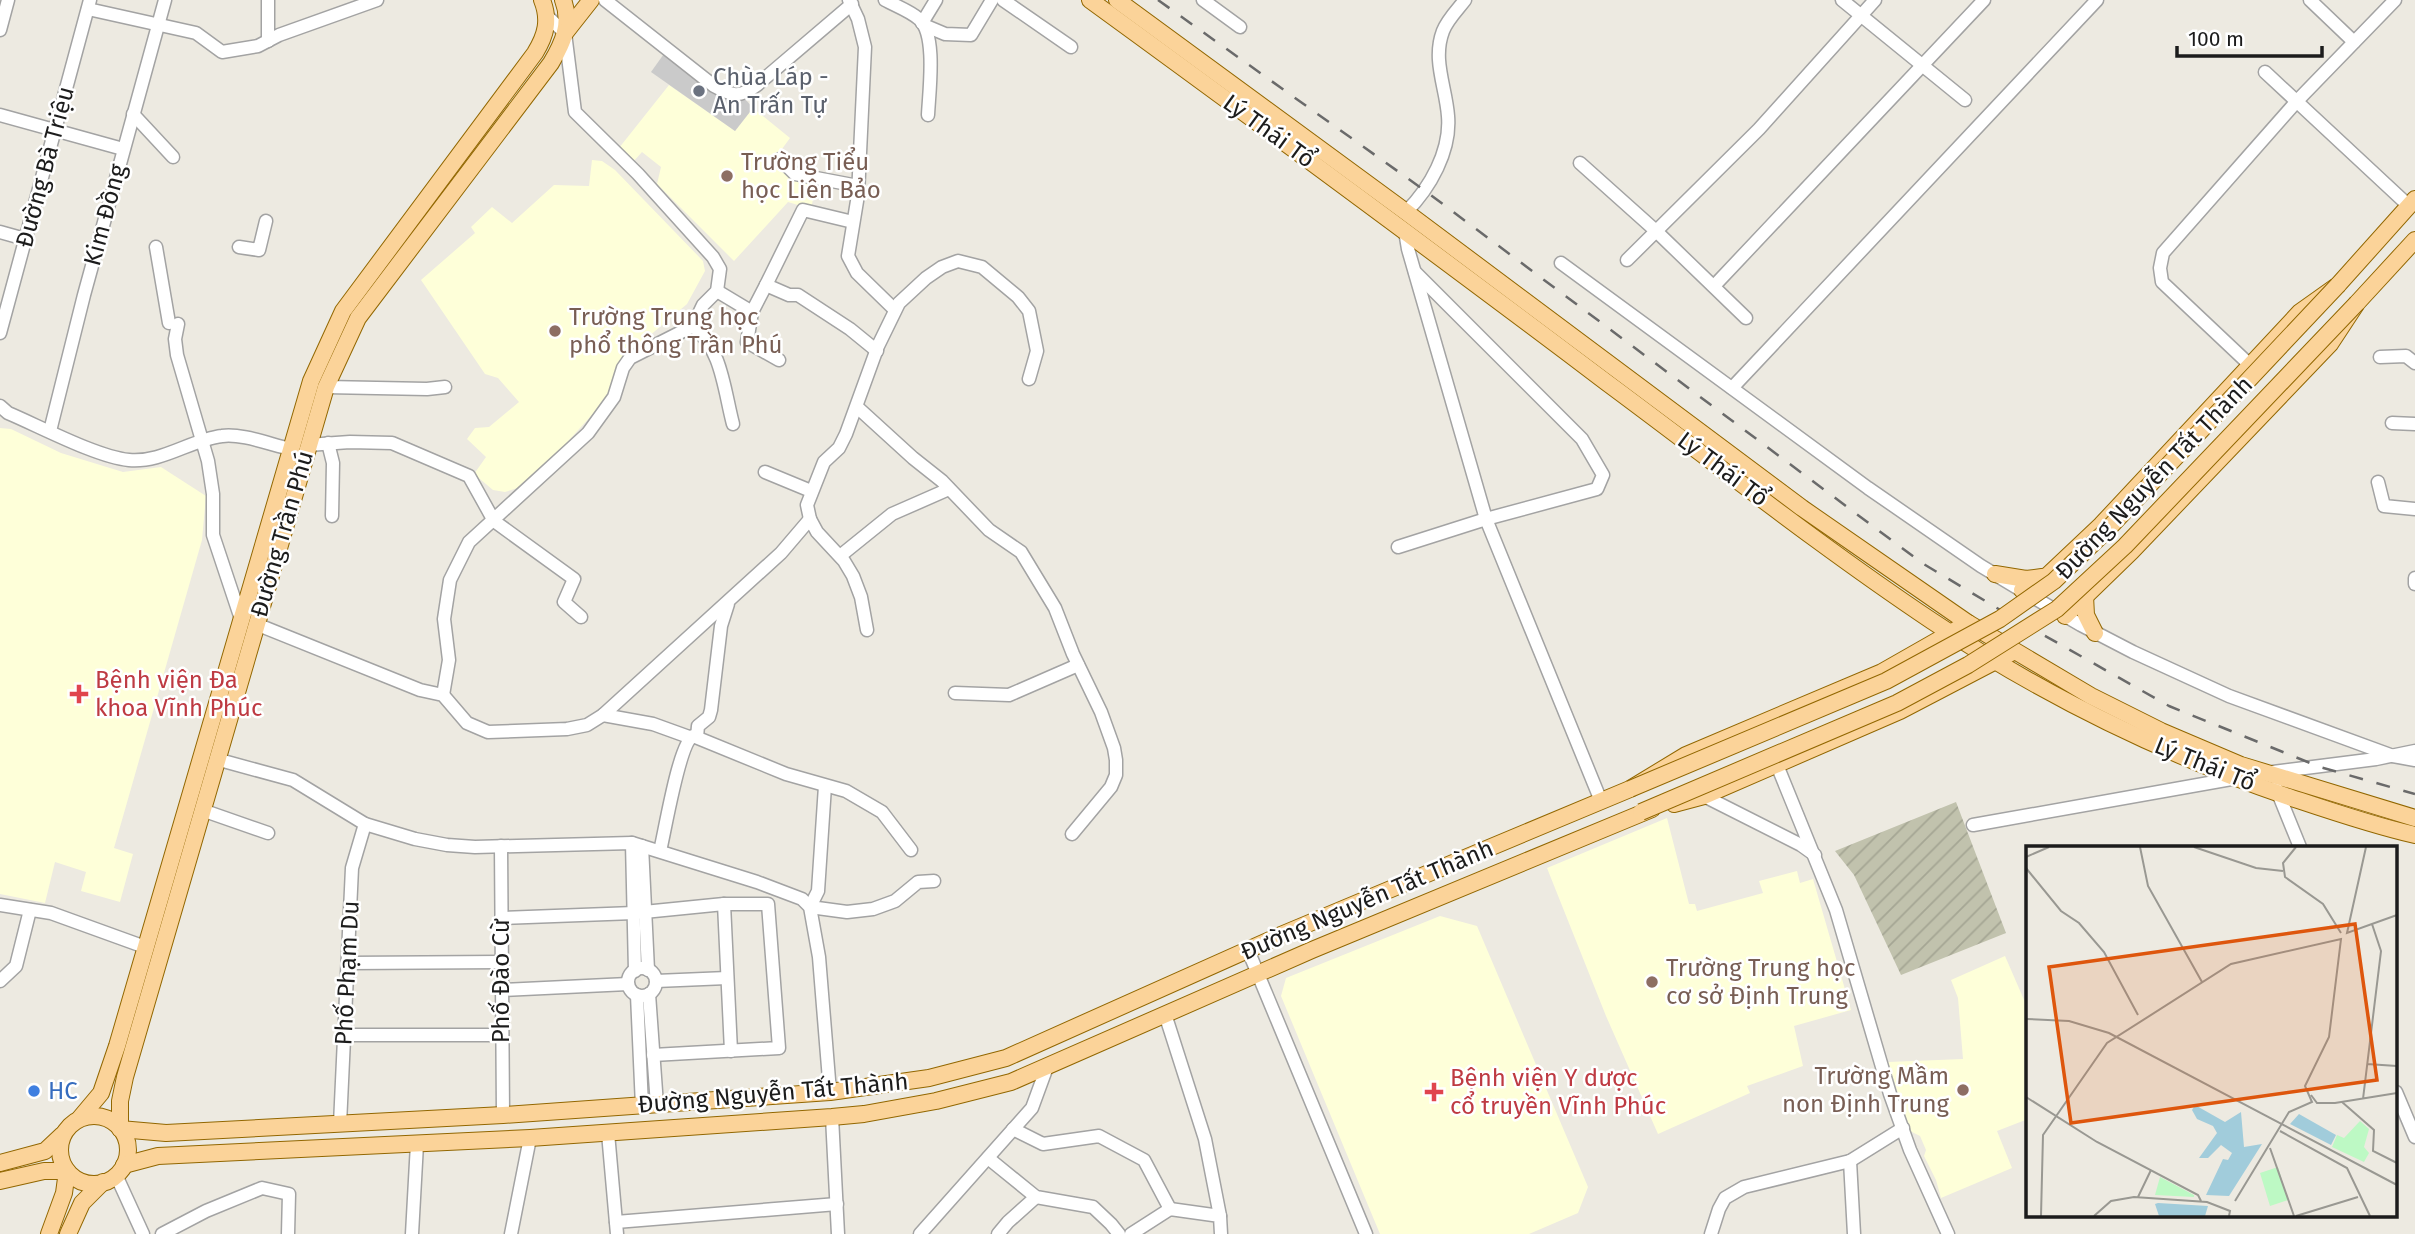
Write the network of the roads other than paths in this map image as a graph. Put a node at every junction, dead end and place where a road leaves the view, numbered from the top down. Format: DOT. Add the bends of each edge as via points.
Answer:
graph roads {
  1 [pos="8,0"];
  2 [pos="165,0"];
  3 [pos="268,0"];
  4 [pos="377,0"];
  5 [pos="563,0"];
  6 [pos="591,0"];
  7 [pos="605,0"];
  8 [pos="885,0"];
  9 [pos="936,0"];
  10 [pos="992,0"];
  11 [pos="1003,0"];
  12 [pos="1090,0"];
  13 [pos="1117,0"];
  14 [pos="1203,0"];
  15 [pos="1465,0"];
  16 [pos="1842,0"];
  17 [pos="1875,0"];
  18 [pos="1984,0"];
  19 [pos="2097,0"];
  20 [pos="2310,0"];
  21 [pos="2395,0"];
  22 [pos="851,2"];
  23 [pos="89,4"];
  24 [pos="545,8"];
  25 [pos="2,16"];
  26 [pos="1862,16"];
  27 [pos="924,24"];
  28 [pos="158,25"];
  29 [pos="1240,27"];
  30 [pos="0,30"];
  31 [pos="565,33"];
  32 [pos="268,41"];
  33 [pos="2354,42"];
  34 [pos="1071,47"];
  35 [pos="1923,66"];
  36 [pos="2265,72"];
  37 [pos="1965,100"];
  38 [pos="2297,102"];
  39 [pos="133,114"];
  40 [pos="0,115"];
  41 [pos="928,115"];
  42 [pos="55,130"];
  43 [pos="123,149"];
  44 [pos="173,157"];
  45 [pos="780,159"];
  46 [pos="1580,163"];
  47 [pos="1349,181"];
  48 [pos="858,186"];
  49 [pos="2412,203"];
  50 [pos="1406,212"];
  51 [pos="266,221"];
  52 [pos="853,222"];
  53 [pos="1656,231"];
  54 [pos="0,232"];
  55 [pos="1405,232"];
  56 [pos="26,239"];
  57 [pos="2415,240"];
  58 [pos="156,247"];
  59 [pos="239,247"];
  60 [pos="1627,260"];
  61 [pos="1561,263"];
  62 [pos="1414,270"];
  63 [pos="766,285"];
  64 [pos="2338,285"];
  65 [pos="1714,286"];
  66 [pos="717,291"];
  67 [pos="2357,303"];
  68 [pos="895,310"];
  69 [pos="752,312"];
  70 [pos="1530,314"];
  71 [pos="1746,318"];
  72 [pos="692,326"];
  73 [pos="0,333"];
  74 [pos="877,351"];
  75 [pos="2380,357"];
  76 [pos="779,360"];
  77 [pos="2415,363"];
  78 [pos="2250,365"];
  79 [pos="1029,379"];
  80 [pos="326,387"];
  81 [pos="445,387"];
  82 [pos="1732,388"];
  83 [pos="0,406"];
  84 [pos="857,407"];
  85 [pos="2392,423"];
  86 [pos="733,424"];
  87 [pos="2415,424"];
  88 [pos="50,431"];
  89 [pos="202,442"];
  90 [pos="328,443"];
  91 [pos="308,445"];
  92 [pos="291,449"];
  93 [pos="765,472"];
  94 [pos="2378,482"];
  95 [pos="949,489"];
  96 [pos="811,491"];
  97 [pos="2415,509"];
  98 [pos="332,516"];
  99 [pos="810,519"];
  100 [pos="1486,519"];
  101 [pos="494,521"];
  102 [pos="1398,547"];
  103 [pos="2075,550"];
  104 [pos="840,556"];
  105 [pos="1995,574"];
  106 [pos="2048,575"];
  107 [pos="2106,575"];
  108 [pos="2415,578"];
  109 [pos="2415,584"];
  110 [pos="2022,590"];
  111 [pos="2085,596"];
  112 [pos="730,600"];
  113 [pos="2065,616"];
  114 [pos="581,617"];
  115 [pos="1926,617"];
  116 [pos="248,621"];
  117 [pos="1968,623"];
  118 [pos="867,630"];
  119 [pos="1952,633"];
  120 [pos="2095,633"];
  121 [pos="1934,644"];
  122 [pos="2013,652"];
  123 [pos="1914,655"];
  124 [pos="1996,661"];
  125 [pos="1078,665"];
  126 [pos="1973,674"];
  127 [pos="2020,675"];
  128 [pos="1954,684"];
  129 [pos="955,693"];
  130 [pos="443,695"];
  131 [pos="603,715"];
  132 [pos="693,737"];
  133 [pos="2415,751"];
  134 [pos="2393,755"];
  135 [pos="216,759"];
  136 [pos="2415,760"];
  137 [pos="1777,765"];
  138 [pos="2269,774"];
  139 [pos="2235,778"];
  140 [pos="825,786"];
  141 [pos="1630,789"];
  142 [pos="2278,793"];
  143 [pos="1704,796"];
  144 [pos="1601,801"];
  145 [pos="202,810"];
  146 [pos="1640,812"];
  147 [pos="2415,818"];
  148 [pos="365,824"];
  149 [pos="1973,825"];
  150 [pos="268,833"];
  151 [pos="1072,834"];
  152 [pos="2415,835"];
  153 [pos="637,844"];
  154 [pos="501,846"];
  155 [pos="2300,846"];
  156 [pos="911,849"];
  157 [pos="660,851"];
  158 [pos="1815,855"];
  159 [pos="934,881"];
  160 [pos="1367,899"];
  161 [pos="724,904"];
  162 [pos="0,905"];
  163 [pos="810,907"];
  164 [pos="30,910"];
  165 [pos="639,911"];
  166 [pos="501,918"];
  167 [pos="1376,923"];
  168 [pos="145,947"];
  169 [pos="1248,950"];
  170 [pos="501,962"];
  171 [pos="348,963"];
  172 [pos="641,970"];
  173 [pos="1258,973"];
  174 [pos="727,978"];
  175 [pos="0,981"];
  176 [pos="656,981"];
  177 [pos="628,984"];
  178 [pos="501,990"];
  179 [pos="643,995"];
  180 [pos="1165,1014"];
  181 [pos="344,1035"];
  182 [pos="501,1035"];
  183 [pos="1045,1041"];
  184 [pos="731,1051"];
  185 [pos="653,1055"];
  186 [pos="1046,1067"];
  187 [pos="830,1092"];
  188 [pos="2398,1097"];
  189 [pos="650,1105"];
  190 [pos="503,1115"];
  191 [pos="832,1117"];
  192 [pos="80,1118"];
  193 [pos="340,1124"];
  194 [pos="1903,1128"];
  195 [pos="120,1129"];
  196 [pos="1013,1129"];
  197 [pos="650,1130"];
  198 [pos="64,1133"];
  199 [pos="608,1133"];
  200 [pos="530,1138"];
  201 [pos="2415,1138"];
  202 [pos="416,1144"];
  203 [pos="988,1158"];
  204 [pos="1850,1161"];
  205 [pos="0,1163"];
  206 [pos="67,1171"];
  207 [pos="114,1174"];
  208 [pos="0,1181"];
  209 [pos="1036,1197"];
  210 [pos="837,1204"];
  211 [pos="1170,1209"];
  212 [pos="1220,1216"];
  213 [pos="616,1228"];
  214 [pos="49,1234"];
  215 [pos="68,1234"];
  216 [pos="143,1234"];
  217 [pos="162,1234"];
  218 [pos="288,1234"];
  219 [pos="412,1234"];
  220 [pos="511,1234"];
  221 [pos="838,1234"];
  222 [pos="920,1234"];
  223 [pos="998,1234"];
  224 [pos="1119,1234"];
  225 [pos="1131,1234"];
  226 [pos="1221,1234"];
  227 [pos="1366,1234"];
  228 [pos="1712,1234"];
  229 [pos="1854,1234"];
  230 [pos="1948,1234"];
  1 -- 25 [label="street"];
  2 -- 28 [label="street, Kim Đồng"];
  3 -- 32 [label="street"];
  4 -- 32 [label="street"];
  5 -- 31 [label="main road, Đường Trần Phú"];
  6 -- 31 [label="main road"];
  7 -- 22 [label="street" via="715,86 739,95 757,85"];
  8 -- 27 [label="street"];
  9 -- 27 [label="street"];
  10 -- 27 [label="street" via="971,35 945,34"];
  11 -- 34 [label="street"];
  12 -- 47 [label="main road, Lý Thái Tổ"];
  13 -- 47 [label="main road, Lý Thái Tổ"];
  14 -- 29 [label="street"];
  15 -- 50 [label="street" via="1443,30 1438,64 1448,116 1445,150 1424,190"];
  16 -- 26 [label="street"];
  17 -- 26 [label="street"];
  18 -- 35 [label="street"];
  19 -- 82 [label="street"];
  20 -- 33 [label="street"];
  21 -- 33 [label="street"];
  22 -- 48 [label="street" via="864,47"];
  23 -- 28 [label="street"];
  23 -- 42 [label="street, Đường Bà Triệu"];
  24 -- 31 [label="street"];
  24 -- 92 [label="main road, Đường Trần Phú" via="544,35 528,64 343,311 311,381"];
  25 -- 30 [label="street"];
  26 -- 35 [label="street"];
  26 -- 53 [label="street" via="1759,129"];
  27 -- 41 [label="street" via="930,52"];
  28 -- 32 [label="street" via="196,33 222,52"];
  28 -- 39 [label="street, Kim Đồng"];
  31 -- 66 [label="street" via="575,111 713,257 720,269"];
  31 -- 80 [label="main road, Đường Trần Phú" via="544,74 358,318"];
  33 -- 38 [label="street"];
  35 -- 37 [label="street"];
  35 -- 65 [label="street"];
  36 -- 38 [label="street"];
  38 -- 49 [label="street"];
  38 -- 78 [label="street" via="2163,253 2161,261 2162,282"];
  39 -- 43 [label="street, Kim Đồng"];
  39 -- 44 [label="street"];
  40 -- 42 [label="street"];
  42 -- 43 [label="street"];
  42 -- 56 [label="street, Đường Bà Triệu"];
  43 -- 88 [label="street, Kim Đồng"];
  45 -- 48 [label="street" via="795,174"];
  46 -- 53 [label="street"];
  47 -- 50 [label="main road, Lý Thái Tổ"];
  47 -- 55 [label="main road, Lý Thái Tổ"];
  48 -- 52 [label="street"];
  49 -- 64 [label="main road, Đường Nguyễn Tất Thành"];
  50 -- 70 [label="main road, Lý Thái Tổ"];
  51 -- 59 [label="street" via="259,250"];
  52 -- 63 [label="street" via="803,210"];
  52 -- 68 [label="street" via="848,256 857,273"];
  53 -- 60 [label="street"];
  53 -- 65 [label="street"];
  54 -- 56 [label="street"];
  55 -- 62 [label="street"];
  55 -- 70 [label="main road, Lý Thái Tổ"];
  56 -- 73 [label="street, Đường Bà Triệu"];
  57 -- 67 [label="main road, Đường Nguyễn Tất Thành"];
  58 -- 89 [label="street" via="177,355"];
  61 -- 82 [label="street"];
  62 -- 100 [label="street"];
  62 -- 100 [label="street" via="1581,439 1603,475 1597,489"];
  63 -- 69 [label="street"];
  63 -- 74 [label="street" via="798,295"];
  64 -- 78 [label="main road" via="2300,312"];
  64 -- 141 [label="main road, Đường Nguyễn Tất Thành, bridge" via="2054,581 2000,619 1886,681"];
  65 -- 71 [label="street"];
  66 -- 69 [label="street"];
  66 -- 72 [label="street"];
  67 -- 107 [label="main road" via="2332,342"];
  67 -- 146 [label="main road, Đường Nguyễn Tất Thành, bridge" via="2125,546 2057,609 1897,703"];
  68 -- 74 [label="street"];
  68 -- 79 [label="street" via="908,293 942,267 958,261 982,267 1029,311 1037,351"];
  69 -- 76 [label="street" via="747,342"];
  70 -- 115 [label="main road, Lý Thái Tổ" via="1791,520"];
  70 -- 117 [label="main road, Lý Thái Tổ"];
  72 -- 86 [label="street" via="705,335 715,355"];
  72 -- 101 [label="street" via="630,358 614,397 593,427"];
  74 -- 84 [label="street"];
  75 -- 77 [label="street" via="2406,356"];
  78 -- 103 [label="main road"];
  80 -- 81 [label="street"];
  80 -- 91 [label="main road, Đường Trần Phú"];
  82 -- 105 [label="street"];
  83 -- 88 [label="street"];
  84 -- 95 [label="street"];
  84 -- 96 [label="street" via="839,448 824,462"];
  85 -- 87 [label="street"];
  88 -- 89 [label="street" via="129,460 166,455"];
  89 -- 92 [label="street" via="224,435"];
  89 -- 116 [label="street" via="213,494 213,535"];
  90 -- 91 [label="street"];
  90 -- 98 [label="street" via="333,463"];
  90 -- 101 [label="street" via="393,443 469,476"];
  91 -- 116 [label="main road, Đường Trần Phú"];
  92 -- 116 [label="main road, Đường Trần Phú"];
  93 -- 96 [label="street"];
  94 -- 97 [label="street" via="2384,506"];
  95 -- 104 [label="street" via="892,514"];
  95 -- 125 [label="street" via="989,530 1021,552 1055,608"];
  96 -- 99 [label="street"];
  99 -- 104 [label="street"];
  99 -- 112 [label="street"];
  100 -- 102 [label="street"];
  100 -- 144 [label="street"];
  101 -- 114 [label="street" via="575,579 564,602"];
  101 -- 130 [label="street" via="468,542 450,580 444,619 449,660"];
  103 -- 106 [label="main road"];
  103 -- 107 [label="main road" via="2083,570"];
  104 -- 118 [label="street" via="861,597"];
  105 -- 106 [label="main road" via="2026,579"];
  105 -- 110 [label="street"];
  106 -- 110 [label="main road"];
  107 -- 111 [label="main road"];
  108 -- 109 [label="street"];
  110 -- 113 [label="street"];
  111 -- 113 [label="main road"];
  111 -- 120 [label="main road" via="2086,615"];
  112 -- 131 [label="street"];
  112 -- 132 [label="street" via="721,626 711,710"];
  113 -- 120 [label="street"];
  115 -- 119 [label="main road, Lý Thái Tổ"];
  115 -- 123 [label="main road" via="1925,639"];
  116 -- 130 [label="street"];
  116 -- 135 [label="main road, Đường Trần Phú"];
  116 -- 168 [label="main road, Đường Trần Phú"];
  117 -- 119 [label="main road"];
  117 -- 122 [label="main road, Lý Thái Tổ"];
  119 -- 121 [label="main road"];
  119 -- 124 [label="main road, Lý Thái Tổ"];
  120 -- 134 [label="street" via="2229,696"];
  121 -- 123 [label="main road"];
  121 -- 128 [label="main road" via="1948,650 1954,659"];
  122 -- 124 [label="main road"];
  122 -- 138 [label="main road, Lý Thái Tổ" via="2161,731"];
  123 -- 141 [label="main road" via="1686,755"];
  124 -- 126 [label="main road"];
  124 -- 127 [label="main road, Lý Thái Tổ"];
  125 -- 129 [label="street" via="1009,695"];
  125 -- 151 [label="street" via="1114,748 1116,775 1102,800"];
  126 -- 127 [label="main road"];
  126 -- 128 [label="main road"];
  127 -- 139 [label="main road, Lý Thái Tổ" via="2157,746"];
  128 -- 137 [label="main road"];
  130 -- 131 [label="street" via="467,723 488,732 567,729 587,725"];
  131 -- 132 [label="street"];
  132 -- 140 [label="street"];
  132 -- 157 [label="street" via="678,766"];
  133 -- 134 [label="street"];
  134 -- 136 [label="street"];
  134 -- 138 [label="street"];
  135 -- 145 [label="main road, Đường Trần Phú"];
  135 -- 148 [label="street" via="293,780"];
  137 -- 143 [label="main road"];
  137 -- 158 [label="street"];
  138 -- 139 [label="street"];
  138 -- 142 [label="street"];
  138 -- 147 [label="main road, Lý Thái Tổ"];
  139 -- 142 [label="main road, Lý Thái Tổ"];
  139 -- 149 [label="street"];
  140 -- 156 [label="street" via="846,791 882,812"];
  140 -- 163 [label="street" via="818,891"];
  141 -- 144 [label="main road, Đường Nguyễn Tất Thành"];
  142 -- 152 [label="main road, Lý Thái Tổ"];
  142 -- 155 [label="street"];
  143 -- 146 [label="main road"];
  143 -- 158 [label="street"];
  144 -- 160 [label="main road, Đường Nguyễn Tất Thành"];
  145 -- 150 [label="street"];
  145 -- 195 [label="main road, Đường Trần Phú" via="125,1077"];
  146 -- 167 [label="main road, Đường Nguyễn Tất Thành"];
  148 -- 154 [label="street" via="447,845"];
  148 -- 171 [label="street, Phố Phạm Du" via="352,868"];
  153 -- 154 [label="street"];
  153 -- 157 [label="street"];
  153 -- 165 [label="street"];
  154 -- 166 [label="street, Phố Đào Cừ"];
  157 -- 163 [label="street" via="757,882 802,899"];
  158 -- 194 [label="street"];
  159 -- 163 [label="street" via="918,882 895,901 873,909 847,912"];
  160 -- 167 [label="main road"];
  160 -- 169 [label="main road, Đường Nguyễn Tất Thành"];
  161 -- 165 [label="street"];
  161 -- 174 [label="street"];
  161 -- 184 [label="street" via="768,904 779,1048"];
  162 -- 164 [label="street"];
  163 -- 187 [label="street" via="819,957"];
  164 -- 168 [label="street" via="51,913"];
  164 -- 175 [label="street" via="16,966"];
  165 -- 166 [label="street"];
  165 -- 172 [label="street"];
  166 -- 170 [label="street, Phố Đào Cừ"];
  167 -- 173 [label="main road, Đường Nguyễn Tất Thành"];
  168 -- 192 [label="main road, Đường Trần Phú" via="107,1079"];
  169 -- 173 [label="street"];
  169 -- 183 [label="main road, Đường Nguyễn Tất Thành"];
  170 -- 171 [label="street"];
  170 -- 178 [label="street, Phố Đào Cừ"];
  171 -- 181 [label="street, Phố Phạm Du"];
  172 -- 176 [label="street" via="653,973"];
  172 -- 177 [label="street"];
  173 -- 180 [label="main road, Đường Nguyễn Tất Thành"];
  173 -- 227 [label="street"];
  174 -- 176 [label="street"];
  174 -- 184 [label="street"];
  176 -- 179 [label="street" via="654,989"];
  177 -- 178 [label="street"];
  177 -- 179 [label="street"];
  178 -- 182 [label="street, Phố Đào Cừ"];
  179 -- 185 [label="street"];
  179 -- 189 [label="street"];
  180 -- 186 [label="main road, Đường Nguyễn Tất Thành"];
  180 -- 212 [label="street" via="1205,1139"];
  181 -- 182 [label="street"];
  181 -- 193 [label="street, Phố Phạm Du"];
  182 -- 190 [label="street, Phố Đào Cừ"];
  183 -- 186 [label="main road"];
  183 -- 187 [label="main road, Đường Nguyễn Tất Thành" via="1006,1058 929,1078"];
  184 -- 185 [label="street"];
  185 -- 189 [label="street"];
  186 -- 191 [label="main road, Đường Nguyễn Tất Thành" via="1011,1082 936,1101"];
  186 -- 196 [label="street" via="1032,1108"];
  187 -- 189 [label="main road, Đường Nguyễn Tất Thành"];
  188 -- 201 [label="street"];
  189 -- 190 [label="main road, Đường Nguyễn Tất Thành"];
  189 -- 197 [label="main road"];
  190 -- 193 [label="main road, Đường Nguyễn Tất Thành"];
  191 -- 197 [label="main road, Đường Nguyễn Tất Thành"];
  191 -- 210 [label="street"];
  192 -- 195 [label="main road" via="102,1117"];
  192 -- 198 [label="main road"];
  193 -- 195 [label="main road, Đường Nguyễn Tất Thành" via="166,1133"];
  194 -- 204 [label="street"];
  194 -- 230 [label="street"];
  195 -- 207 [label="main road" via="128,1146"];
  196 -- 203 [label="street"];
  196 -- 211 [label="street" via="1042,1144 1099,1136 1144,1160"];
  197 -- 199 [label="main road, Đường Nguyễn Tất Thành"];
  198 -- 205 [label="main road" via="45,1152"];
  198 -- 206 [label="main road" via="60,1152"];
  199 -- 200 [label="main road, Đường Nguyễn Tất Thành"];
  199 -- 213 [label="street"];
  200 -- 202 [label="main road, Đường Nguyễn Tất Thành"];
  200 -- 220 [label="street"];
  202 -- 207 [label="main road, Đường Nguyễn Tất Thành" via="166,1155 141,1159"];
  202 -- 219 [label="street"];
  203 -- 209 [label="street"];
  203 -- 222 [label="street"];
  204 -- 228 [label="street" via="1744,1187 1726,1198"];
  204 -- 229 [label="street"];
  206 -- 207 [label="main road" via="83,1182"];
  206 -- 208 [label="main road"];
  206 -- 214 [label="main road"];
  207 -- 215 [label="main road" via="82,1203"];
  207 -- 216 [label="street"];
  209 -- 223 [label="street"];
  209 -- 224 [label="street" via="1093,1207"];
  210 -- 213 [label="street"];
  210 -- 221 [label="street"];
  211 -- 212 [label="street"];
  211 -- 225 [label="street"];
  212 -- 226 [label="street"];
  217 -- 218 [label="street" via="262,1188 289,1194"];
}
